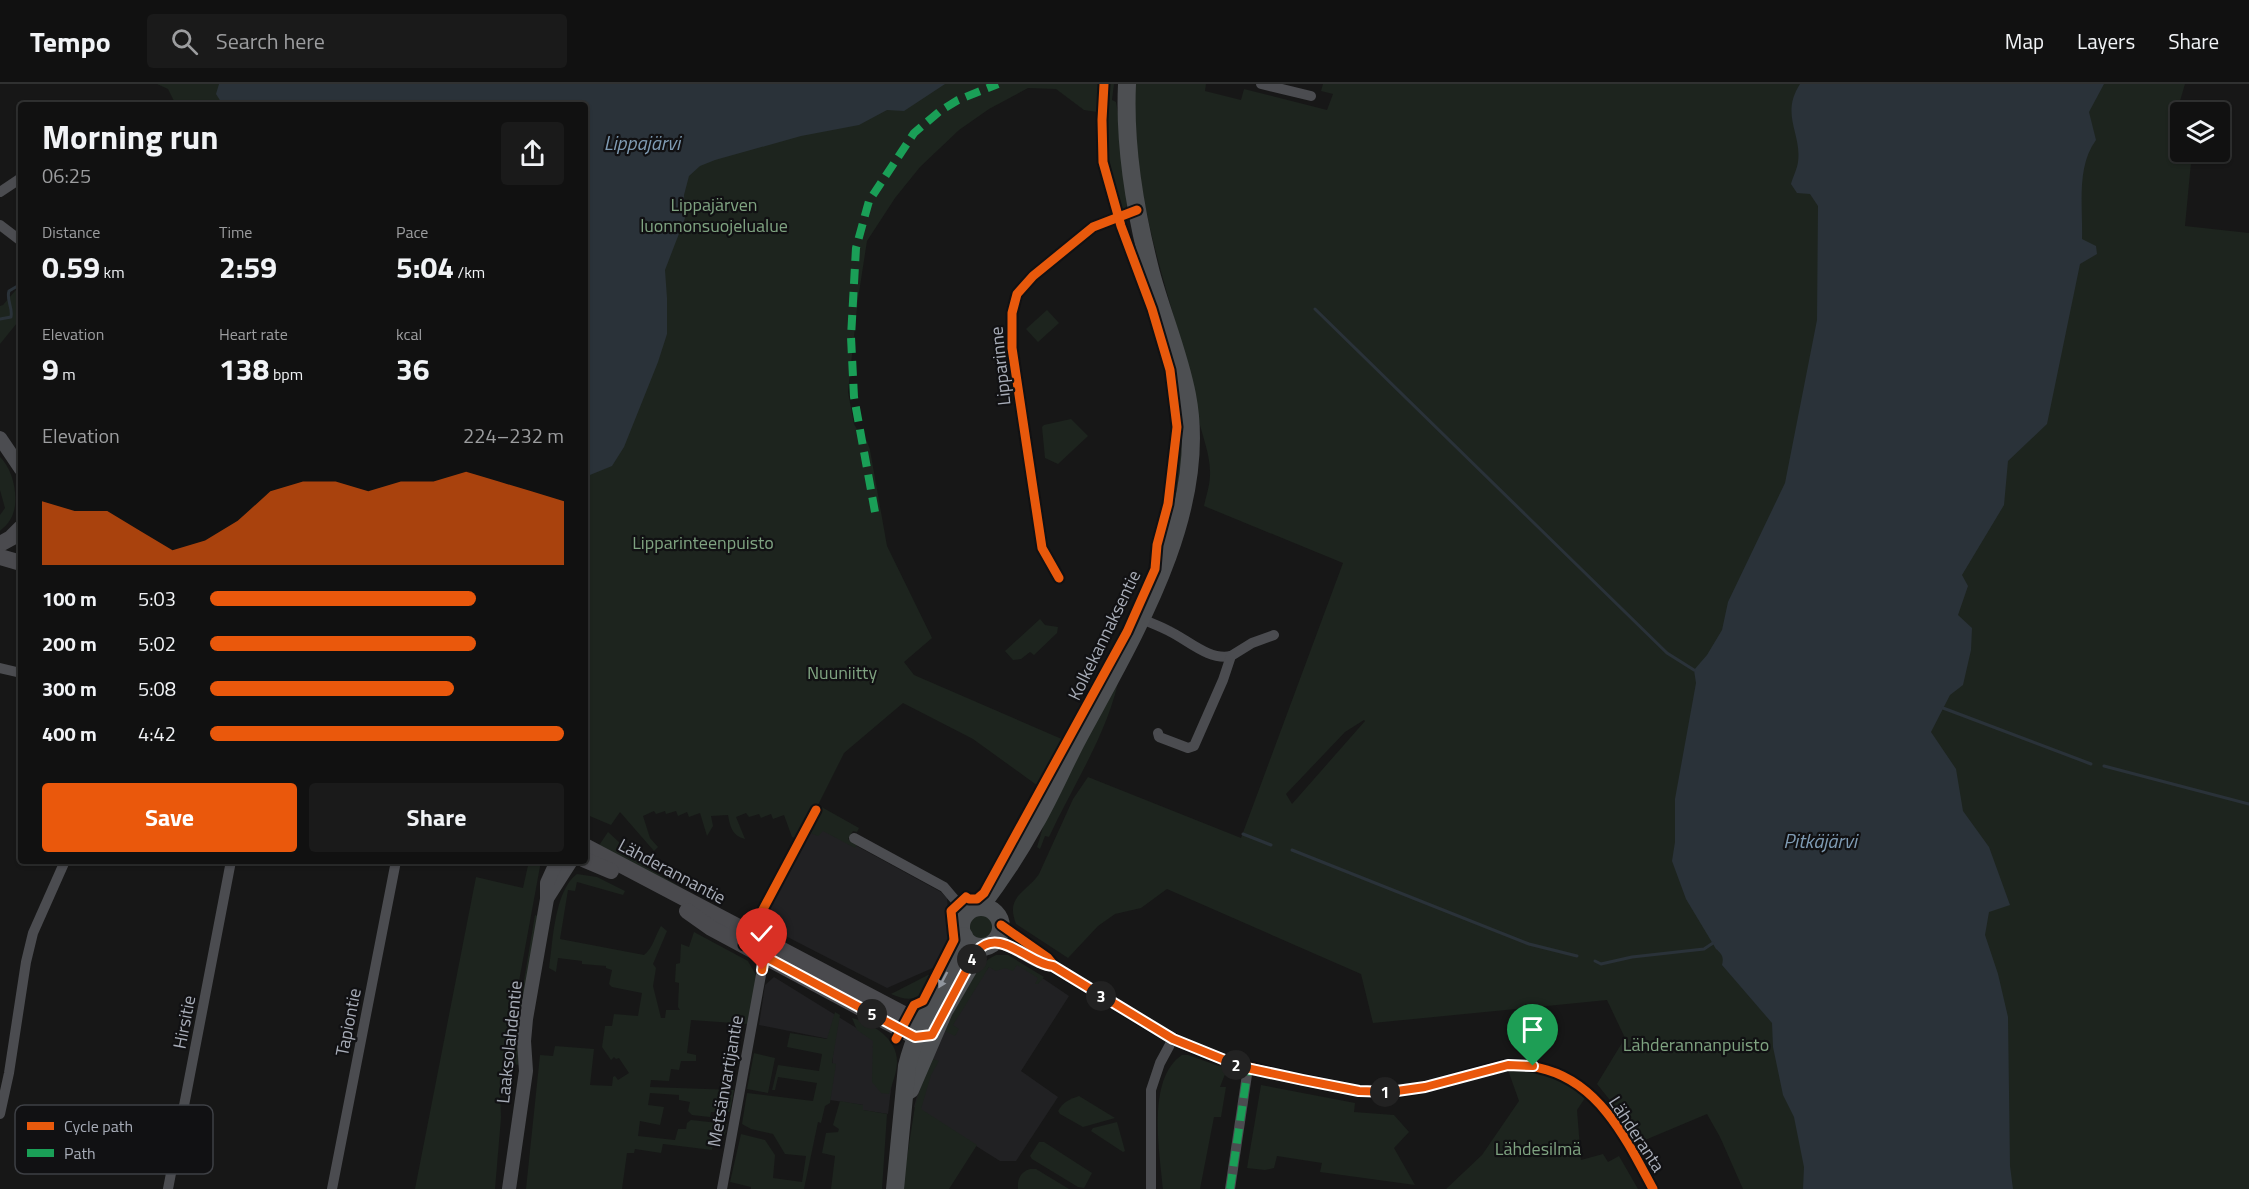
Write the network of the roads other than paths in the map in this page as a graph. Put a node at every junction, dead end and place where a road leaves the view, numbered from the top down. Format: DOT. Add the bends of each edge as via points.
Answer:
graph roads {
  1 [pos="1127,84"];
  2 [pos="1261,84"];
  3 [pos="1311,96"];
  4 [pos="18,180"];
  5 [pos="0,192"];
  6 [pos="1137,210"];
  7 [pos="0,225"];
  8 [pos="18,239"];
  9 [pos="0,438"];
  10 [pos="18,464"];
  11 [pos="14,533"];
  12 [pos="0,557"];
  13 [pos="18,559"];
  14 [pos="18,562"];
  15 [pos="1059,578"];
  16 [pos="1142,619"];
  17 [pos="1274,635"];
  18 [pos="1231,656"];
  19 [pos="0,668"];
  20 [pos="18,672"];
  21 [pos="1158,733"];
  22 [pos="854,838"];
  23 [pos="588,848"];
  24 [pos="588,861"];
  25 [pos="64,864"];
  26 [pos="230,864"];
  27 [pos="395,864"];
  28 [pos="556,864"];
  29 [pos="569,864"];
  30 [pos="547,899"];
  31 [pos="987,925"];
  32 [pos="766,950"];
  33 [pos="1053,966"];
  34 [pos="923,1032"];
  35 [pos="1173,1039"];
  36 [pos="1248,1068"];
  37 [pos="184,1105"];
  38 [pos="0,1114"];
  39 [pos="171,1174"];
  40 [pos="168,1189"];
  41 [pos="332,1189"];
  42 [pos="509,1189"];
  43 [pos="722,1189"];
  44 [pos="895,1189"];
  45 [pos="1151,1189"];
  46 [pos="1230,1189"];
  47 [pos="1653,1189"];
  1 -- 6 [label="main road, Kolkekannaksentie" via="1129,161"];
  2 -- 3 [label="street"];
  4 -- 5 [label="street"];
  6 -- 15 [label="street, Lipparinne" via="1093,227 1033,276 1017,294 1012,313 1012,348 1042,548"];
  6 -- 16 [label="main road, Kolkekannaksentie" via="1151,273 1188,396 1192,433 1191,459 1173,542"];
  7 -- 8 [label="street"];
  9 -- 10 [label="street"];
  11 -- 13 [label="street" via="10,549"];
  12 -- 14 [label="main road"];
  16 -- 18 [label="street" via="1214,655"];
  16 -- 31 [label="main road, Kolkekannaksentie"];
  17 -- 18 [label="street"];
  18 -- 21 [label="street" via="1194,746 1188,748 1159,737"];
  19 -- 20 [label="street"];
  22 -- 31 [label="street" via="944,886"];
  23 -- 32 [label="main road, Lähderannantie"];
  24 -- 32 [label="main road, Lähderannantie" via="672,903 711,928"];
  25 -- 38 [label="street" via="33,933"];
  26 -- 37 [label="street, Hirsitie"];
  27 -- 41 [label="street, Tapiontie"];
  28 -- 30 [label="street, Laaksolahdentie" via="547,883"];
  29 -- 30 [label="street, Laaksolahdentie"];
  30 -- 42 [label="street, Laaksolahdentie" via="526,1019 526,1071"];
  31 -- 33 [label="street, Lähderanta" via="1048,958"];
  31 -- 33 [label="street, Lähderanta" via="1005,944 1043,965"];
  31 -- 34 [label="main road, Kolkekannaksentie"];
  31 -- 34 [label="main road, one-way" via="962,922 964,936"];
  32 -- 34 [label="main road, Lähderannantie"];
  32 -- 43 [label="street, Metsänvartijantie"];
  33 -- 35 [label="street, Lähderanta"];
  34 -- 44 [label="main road" via="907,1066"];
  35 -- 36 [label="street, Lähderanta"];
  35 -- 45 [label="street" via="1151,1090"];
  36 -- 46 [label="street"];
  36 -- 47 [label="street, Lähderanta" via="1359,1091 1390,1092 1508,1065 1558,1073 1580,1085 1600,1104 1625,1138"];
  39 -- 40 [label="street, Hirsitie"];
}
